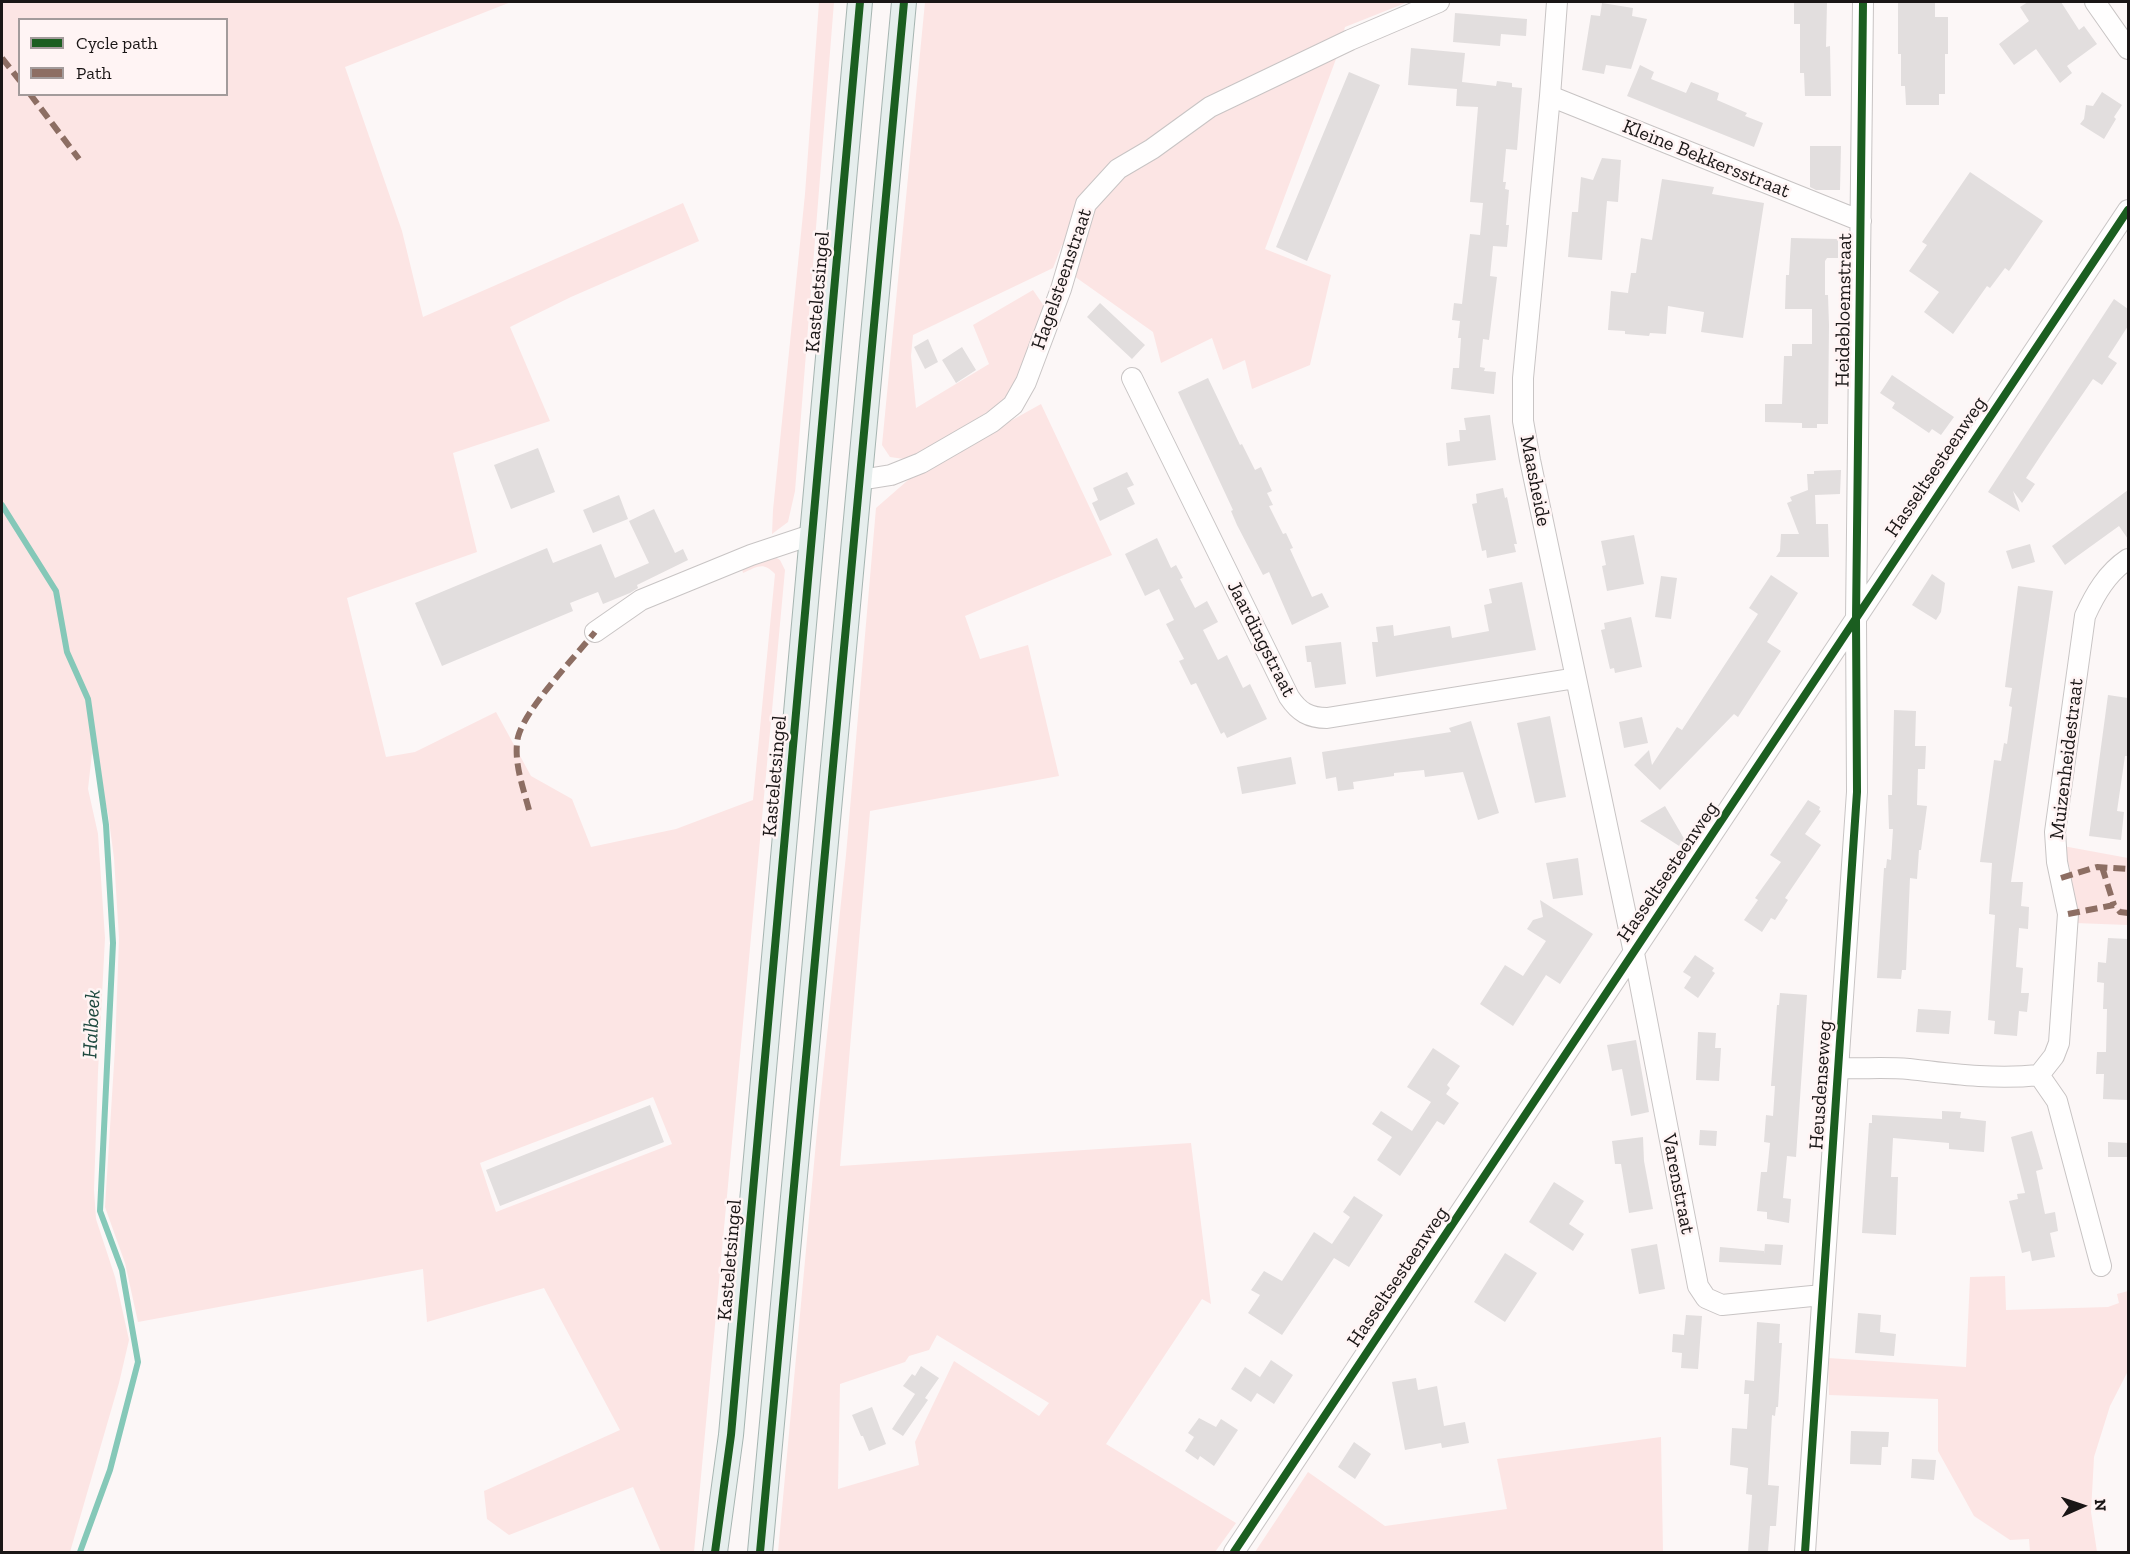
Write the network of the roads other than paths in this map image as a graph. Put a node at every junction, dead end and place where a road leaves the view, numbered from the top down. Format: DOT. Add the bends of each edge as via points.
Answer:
graph roads {
  1 [pos="860,2"];
  2 [pos="904,2"];
  3 [pos="1439,2"];
  4 [pos="1557,2"];
  5 [pos="1863,2"];
  6 [pos="2095,2"];
  7 [pos="2128,49"];
  8 [pos="1550,96"];
  9 [pos="2128,210"];
  10 [pos="1861,221"];
  11 [pos="1132,378"];
  12 [pos="860,480"];
  13 [pos="813,534"];
  14 [pos="2128,559"];
  15 [pos="1856,619"];
  16 [pos="595,632"];
  17 [pos="1576,678"];
  18 [pos="1634,953"];
  19 [pos="1839,1068"];
  20 [pos="2039,1075"];
  21 [pos="2101,1266"];
  22 [pos="1822,1295"];
  23 [pos="715,1552"];
  24 [pos="760,1552"];
  25 [pos="1234,1552"];
  26 [pos="1805,1552"];
  1 -- 13 [label="main road, Kasteletsingel"];
  2 -- 12 [label="main road"];
  3 -- 12 [label="street, Hagelsteenstraat" via="1350,39 1210,107 1118,169 1086,204 1061,289 1026,382 1013,405 992,422 921,463 891,475"];
  4 -- 8 [label="street, Maasheide"];
  5 -- 10 [label="street, Heidebloemstraat"];
  6 -- 7 [label="street"];
  8 -- 10 [label="street, Kleine Bekkersstraat"];
  8 -- 17 [label="street, Maasheide" via="1523,378 1523,421"];
  9 -- 15 [label="street, Hasseltsesteenweg"];
  10 -- 15 [label="street, Heidebloemstraat"];
  11 -- 17 [label="street, Jaardingstraat" via="1289,697 1303,713 1327,718"];
  12 -- 24 [label="main road"];
  13 -- 16 [label="street" via="641,600"];
  13 -- 23 [label="main road, Kasteletsingel" via="730,1435"];
  14 -- 20 [label="street, Muizenheidestraat" via="2096,592 2085,616 2055,832 2068,914 2060,1034 2054,1056"];
  15 -- 18 [label="street, Hasseltsesteenweg"];
  15 -- 19 [label="street, Heusdenseweg" via="1857,792"];
  17 -- 18 [label="street, Maasheide"];
  18 -- 22 [label="street, Varenstraat" via="1698,1286 1706,1298 1722,1305"];
  18 -- 25 [label="street, Hasseltsesteenweg"];
  19 -- 20 [label="street" via="1879,1067 2015,1078"];
  19 -- 22 [label="street, Heusdenseweg"];
  20 -- 21 [label="street" via="2057,1101"];
  22 -- 26 [label="street, Heusdenseweg"];
}
